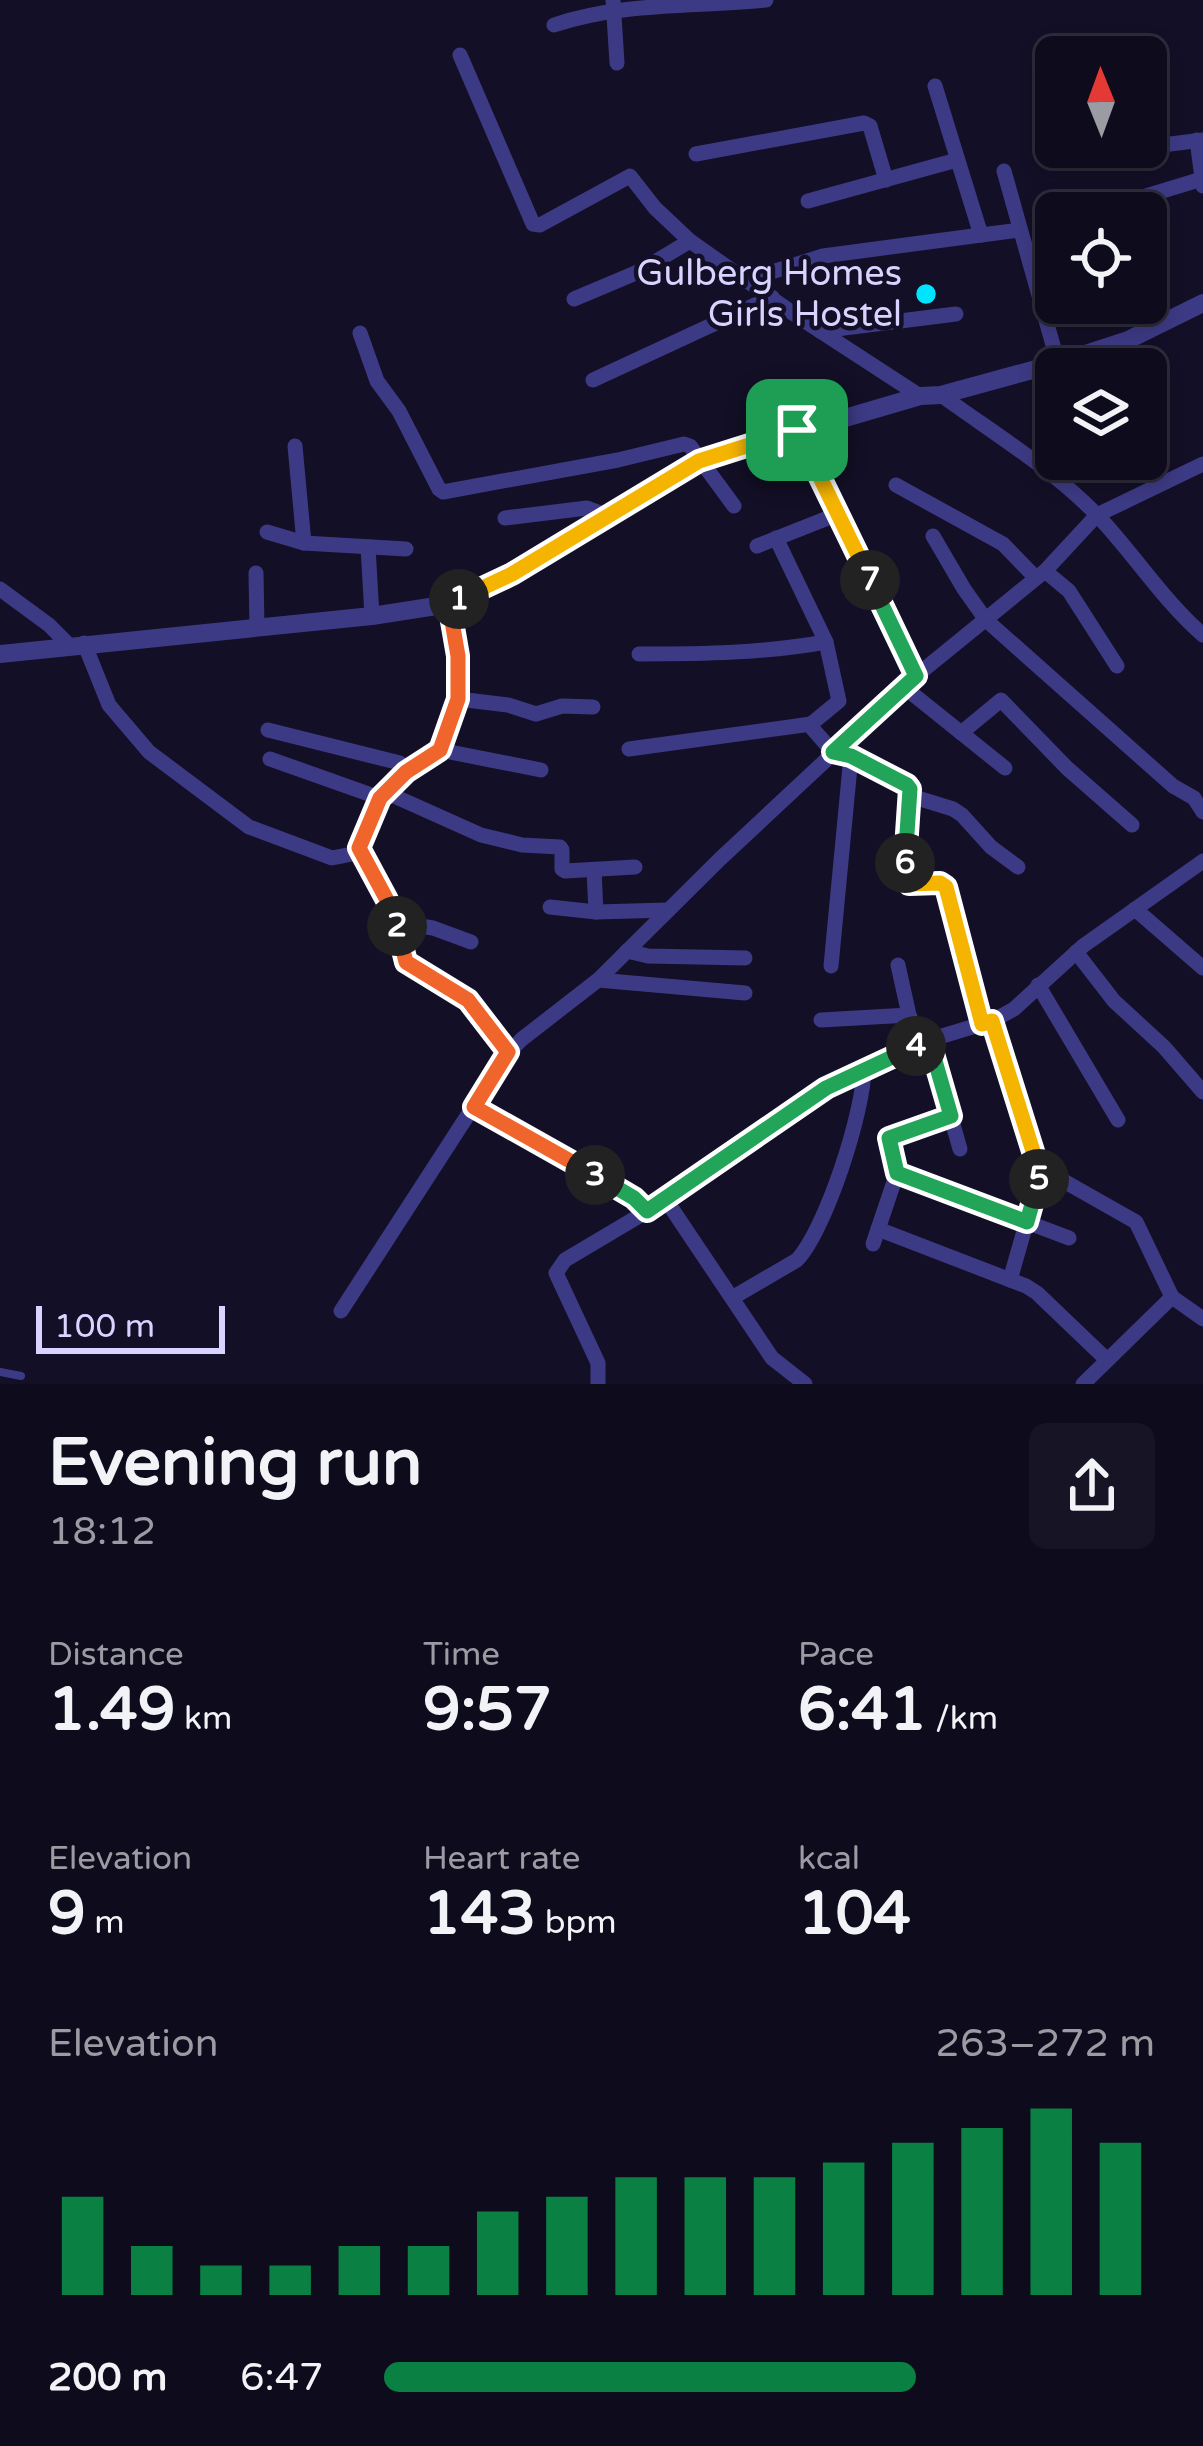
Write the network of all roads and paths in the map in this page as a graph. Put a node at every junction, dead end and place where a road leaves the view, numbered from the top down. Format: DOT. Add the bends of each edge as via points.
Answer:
graph roads {
  1 [pos="766,0"];
  2 [pos="613,6"];
  3 [pos="554,25"];
  4 [pos="460,55"];
  5 [pos="617,63"];
  6 [pos="935,86"];
  7 [pos="1200,140"];
  8 [pos="1167,144"];
  9 [pos="696,154"];
  10 [pos="957,160"];
  11 [pos="1004,171"];
  12 [pos="1202,179"];
  13 [pos="886,180"];
  14 [pos="1203,189"];
  15 [pos="1159,192"];
  16 [pos="808,201"];
  17 [pos="1020,230"];
  18 [pos="980,235"];
  19 [pos="689,241"];
  20 [pos="746,280"];
  21 [pos="772,297"];
  22 [pos="574,299"];
  23 [pos="1203,303"];
  24 [pos="956,314"];
  25 [pos="820,331"];
  26 [pos="360,333"];
  27 [pos="1054,348"];
  28 [pos="1104,348"];
  29 [pos="1035,369"];
  30 [pos="593,380"];
  31 [pos="941,395"];
  32 [pos="920,396"];
  33 [pos="797,430"];
  34 [pos="295,446"];
  35 [pos="699,461"];
  36 [pos="1203,464"];
  37 [pos="896,485"];
  38 [pos="734,506"];
  39 [pos="838,514"];
  40 [pos="1097,515"];
  41 [pos="608,516"];
  42 [pos="505,518"];
  43 [pos="267,532"];
  44 [pos="933,536"];
  45 [pos="776,538"];
  46 [pos="304,543"];
  47 [pos="757,545"];
  48 [pos="368,547"];
  49 [pos="406,549"];
  50 [pos="256,573"];
  51 [pos="1040,574"];
  52 [pos="0,589"];
  53 [pos="449,604"];
  54 [pos="372,616"];
  55 [pos="986,620"];
  56 [pos="256,628"];
  57 [pos="1203,634"];
  58 [pos="826,642"];
  59 [pos="77,644"];
  60 [pos="0,654"];
  61 [pos="640,654"];
  62 [pos="1117,666"];
  63 [pos="910,681"];
  64 [pos="458,699"];
  65 [pos="592,706"];
  66 [pos="812,724"];
  67 [pos="268,730"];
  68 [pos="961,733"];
  69 [pos="628,749"];
  70 [pos="440,750"];
  71 [pos="842,754"];
  72 [pos="269,759"];
  73 [pos="1005,768"];
  74 [pos="541,770"];
  75 [pos="406,772"];
  76 [pos="383,795"];
  77 [pos="911,796"];
  78 [pos="1203,812"];
  79 [pos="1132,825"];
  80 [pos="359,848"];
  81 [pos="1203,861"];
  82 [pos="635,867"];
  83 [pos="1018,867"];
  84 [pos="594,870"];
  85 [pos="550,907"];
  86 [pos="1135,908"];
  87 [pos="668,910"];
  88 [pos="596,912"];
  89 [pos="396,922"];
  90 [pos="471,942"];
  91 [pos="627,951"];
  92 [pos="1076,952"];
  93 [pos="746,958"];
  94 [pos="898,965"];
  95 [pos="831,966"];
  96 [pos="1203,968"];
  97 [pos="598,980"];
  98 [pos="1038,986"];
  99 [pos="745,993"];
  100 [pos="909,1015"];
  101 [pos="821,1020"];
  102 [pos="987,1022"];
  103 [pos="925,1041"];
  104 [pos="508,1052"];
  105 [pos="864,1068"];
  106 [pos="1203,1092"];
  107 [pos="474,1107"];
  108 [pos="951,1116"];
  109 [pos="1118,1120"];
  110 [pos="960,1149"];
  111 [pos="1042,1168"];
  112 [pos="897,1173"];
  113 [pos="666,1200"];
  114 [pos="647,1211"];
  115 [pos="1027,1222"];
  116 [pos="1069,1238"];
  117 [pos="1010,1280"];
  118 [pos="732,1298"];
  119 [pos="1172,1298"];
  120 [pos="340,1311"];
  121 [pos="1203,1319"];
  122 [pos="1106,1359"];
  123 [pos="0,1372"];
  124 [pos="21,1376"];
  125 [pos="598,1384"];
  126 [pos="805,1384"];
  127 [pos="1083,1384"];
  1 -- 2 [label="street"];
  2 -- 3 [label="street"];
  2 -- 5 [label="street"];
  4 -- 19 [label="street" via="533,224 630,176"];
  6 -- 10 [label="street"];
  7 -- 8 [label="street"];
  7 -- 12 [label="street"];
  9 -- 13 [label="street" via="864,123"];
  10 -- 13 [label="street"];
  10 -- 18 [label="street"];
  11 -- 17 [label="street"];
  12 -- 14 [label="street"];
  12 -- 15 [label="street"];
  13 -- 16 [label="street"];
  17 -- 18 [label="street"];
  17 -- 27 [label="street"];
  18 -- 20 [label="street" via="823,256"];
  19 -- 20 [label="street"];
  19 -- 22 [label="street"];
  20 -- 21 [label="street"];
  21 -- 25 [label="street"];
  21 -- 30 [label="street"];
  23 -- 28 [label="street"];
  24 -- 25 [label="street"];
  25 -- 32 [label="street"];
  26 -- 35 [label="street" via="377,381 443,492 684,444"];
  29 -- 31 [label="street"];
  31 -- 32 [label="street"];
  31 -- 40 [label="street"];
  32 -- 33 [label="street"];
  33 -- 35 [label="street"];
  33 -- 39 [label="street"];
  34 -- 46 [label="street"];
  35 -- 38 [label="street"];
  35 -- 41 [label="street"];
  36 -- 40 [label="street"];
  37 -- 51 [label="street" via="1003,544"];
  39 -- 45 [label="street"];
  39 -- 63 [label="street"];
  40 -- 51 [label="street"];
  40 -- 57 [label="street"];
  41 -- 42 [label="street" via="587,508"];
  41 -- 53 [label="street"];
  43 -- 46 [label="street"];
  44 -- 55 [label="street"];
  45 -- 47 [label="street"];
  45 -- 58 [label="street"];
  46 -- 48 [label="street"];
  48 -- 49 [label="street"];
  48 -- 54 [label="street"];
  50 -- 56 [label="street"];
  51 -- 55 [label="street"];
  51 -- 62 [label="street" via="1069,591"];
  52 -- 59 [label="street"];
  53 -- 54 [label="street"];
  53 -- 64 [label="street"];
  54 -- 56 [label="street"];
  55 -- 63 [label="street"];
  55 -- 78 [label="street"];
  56 -- 59 [label="street"];
  58 -- 61 [label="street"];
  58 -- 66 [label="street" via="838,701"];
  59 -- 60 [label="street"];
  59 -- 80 [label="street" via="131,733 249,827 332,858"];
  63 -- 68 [label="street"];
  63 -- 71 [label="street"];
  64 -- 65 [label="street" via="536,715"];
  64 -- 70 [label="street"];
  66 -- 69 [label="street"];
  66 -- 71 [label="street"];
  67 -- 75 [label="street" via="400,763"];
  68 -- 73 [label="street"];
  68 -- 79 [label="street" via="1001,700"];
  70 -- 74 [label="street"];
  70 -- 75 [label="street"];
  71 -- 77 [label="street" via="907,785"];
  71 -- 87 [label="street"];
  71 -- 95 [label="street"];
  72 -- 76 [label="street"];
  75 -- 76 [label="street"];
  76 -- 80 [label="street"];
  76 -- 84 [label="street" via="481,835 560,847 565,871"];
  77 -- 83 [label="street" via="953,809"];
  77 -- 102 [label="street" via="904,875 909,884 946,887"];
  80 -- 89 [label="street"];
  81 -- 86 [label="street"];
  82 -- 84 [label="street"];
  84 -- 88 [label="street"];
  85 -- 88 [label="street"];
  86 -- 92 [label="street"];
  86 -- 96 [label="street"];
  87 -- 88 [label="street"];
  87 -- 91 [label="street"];
  89 -- 90 [label="street"];
  89 -- 104 [label="street" via="406,962 468,1000"];
  91 -- 93 [label="street"];
  91 -- 97 [label="street"];
  92 -- 98 [label="street"];
  92 -- 106 [label="street"];
  94 -- 100 [label="street"];
  97 -- 99 [label="street"];
  97 -- 104 [label="street"];
  98 -- 102 [label="street"];
  98 -- 109 [label="street"];
  100 -- 101 [label="street"];
  100 -- 103 [label="street"];
  102 -- 103 [label="street"];
  102 -- 111 [label="street"];
  103 -- 105 [label="street"];
  103 -- 108 [label="street"];
  104 -- 107 [label="street"];
  105 -- 113 [label="street"];
  105 -- 118 [label="street" via="846,1152 815,1234 797,1260"];
  107 -- 114 [label="street"];
  107 -- 120 [label="street"];
  108 -- 110 [label="street"];
  108 -- 112 [label="street" via="889,1138"];
  111 -- 115 [label="street"];
  111 -- 119 [label="street" via="1136,1222"];
  112 -- 115 [label="street"];
  112 -- 117 [label="street" via="875,1236"];
  113 -- 114 [label="street"];
  113 -- 118 [label="street"];
  114 -- 125 [label="street" via="556,1273 598,1363"];
  115 -- 116 [label="street"];
  115 -- 117 [label="street"];
  117 -- 122 [label="street" via="1037,1293"];
  118 -- 126 [label="street" via="772,1358"];
  119 -- 121 [label="street"];
  119 -- 122 [label="street"];
  122 -- 127 [label="street"];
  123 -- 124 [label="lane"];
}
